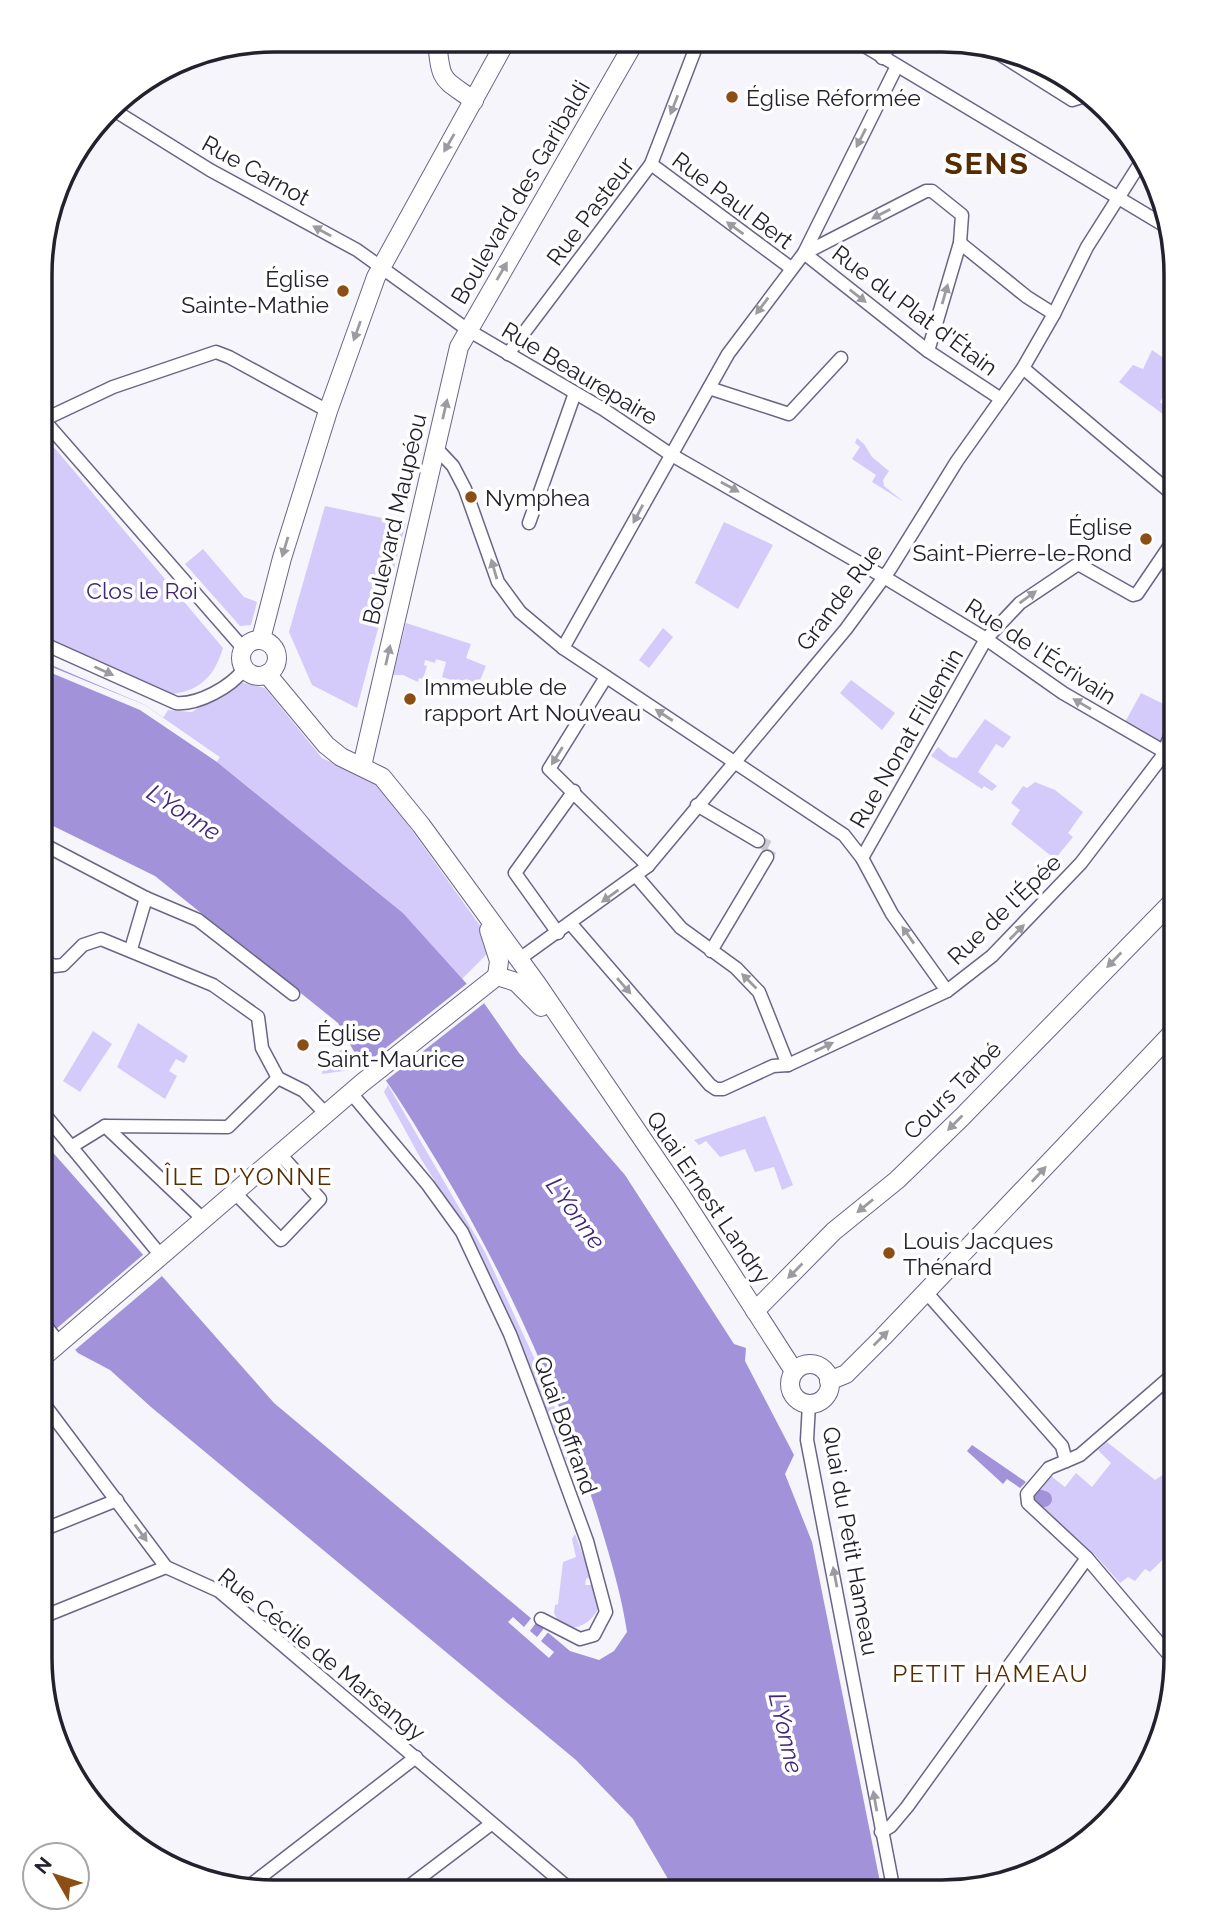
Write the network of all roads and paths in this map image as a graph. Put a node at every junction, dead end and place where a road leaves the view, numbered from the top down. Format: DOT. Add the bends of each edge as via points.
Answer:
graph roads {
  1 [pos="628,52"];
  2 [pos="694,52"];
  3 [pos="873,52"];
  4 [pos="886,52"];
  5 [pos="439,53"];
  6 [pos="500,53"];
  7 [pos="882,58"];
  8 [pos="897,66"];
  9 [pos="1018,66"];
  10 [pos="1078,99"];
  11 [pos="474,101"];
  12 [pos="121,115"];
  13 [pos="651,164"];
  14 [pos="1137,168"];
  15 [pos="1119,198"];
  16 [pos="1158,222"];
  17 [pos="960,243"];
  18 [pos="804,253"];
  19 [pos="380,267"];
  20 [pos="790,268"];
  21 [pos="1054,314"];
  22 [pos="468,330"];
  23 [pos="928,351"];
  24 [pos="508,354"];
  25 [pos="836,365"];
  26 [pos="1023,368"];
  27 [pos="709,388"];
  28 [pos="575,393"];
  29 [pos="1001,399"];
  30 [pos="328,411"];
  31 [pos="52,415"];
  32 [pos="52,429"];
  33 [pos="437,449"];
  34 [pos="670,453"];
  35 [pos="1164,487"];
  36 [pos="529,523"];
  37 [pos="1164,554"];
  38 [pos="884,577"];
  39 [pos="261,639"];
  40 [pos="986,639"];
  41 [pos="52,647"];
  42 [pos="243,648"];
  43 [pos="563,648"];
  44 [pos="244,669"];
  45 [pos="267,674"];
  46 [pos="606,677"];
  47 [pos="1164,747"];
  48 [pos="1162,751"];
  49 [pos="734,760"];
  50 [pos="362,766"];
  51 [pos="574,791"];
  52 [pos="697,805"];
  53 [pos="758,841"];
  54 [pos="52,849"];
  55 [pos="766,858"];
  56 [pos="862,858"];
  57 [pos="648,866"];
  58 [pos="637,877"];
  59 [pos="146,898"];
  60 [pos="474,898"];
  61 [pos="1164,910"];
  62 [pos="571,925"];
  63 [pos="558,933"];
  64 [pos="131,949"];
  65 [pos="711,951"];
  66 [pos="518,960"];
  67 [pos="52,965"];
  68 [pos="493,979"];
  69 [pos="947,991"];
  70 [pos="293,995"];
  71 [pos="1164,1043"];
  72 [pos="581,1051"];
  73 [pos="788,1065"];
  74 [pos="278,1078"];
  75 [pos="351,1093"];
  76 [pos="326,1114"];
  77 [pos="52,1124"];
  78 [pos="105,1126"];
  79 [pos="71,1147"];
  80 [pos="280,1154"];
  81 [pos="235,1193"];
  82 [pos="204,1220"];
  83 [pos="158,1261"];
  84 [pos="926,1292"];
  85 [pos="755,1311"];
  86 [pos="52,1331"];
  87 [pos="63,1342"];
  88 [pos="52,1350"];
  89 [pos="794,1371"];
  90 [pos="830,1381"];
  91 [pos="1164,1382"];
  92 [pos="809,1404"];
  93 [pos="52,1414"];
  94 [pos="1066,1461"];
  95 [pos="117,1500"];
  96 [pos="52,1526"];
  97 [pos="1087,1558"];
  98 [pos="166,1567"];
  99 [pos="52,1613"];
  100 [pos="541,1619"];
  101 [pos="1164,1649"];
  102 [pos="416,1757"];
  103 [pos="491,1824"];
  104 [pos="881,1832"];
  105 [pos="261,1877"];
  106 [pos="259,1879"];
  107 [pos="417,1880"];
  108 [pos="559,1880"];
  109 [pos="891,1880"];
  22 -- 1 [label="main road, Boulevard des Garibaldi, one-way"];
  2 -- 13 [label="street, Rue Pasteur, one-way"];
  3 -- 7 [label="street"];
  4 -- 7 [label="street"];
  5 -- 11 [label="main road" via="447,84"];
  6 -- 11 [label="main road"];
  7 -- 8 [label="street"];
  8 -- 15 [label="street"];
  8 -- 18 [label="street, one-way"];
  9 -- 10 [label="street" via="1072,100"];
  11 -- 19 [label="main road, one-way"];
  19 -- 12 [label="street, Rue Carnot, one-way"];
  20 -- 13 [label="street, Rue Paul Bert, one-way"];
  13 -- 24 [label="street, Rue Pasteur"];
  14 -- 15 [label="street, Grande Rue"];
  15 -- 16 [label="street"];
  15 -- 21 [label="street, Grande Rue" via="1087,247"];
  17 -- 18 [label="street, one-way" via="962,215 926,191"];
  17 -- 21 [label="street"];
  23 -- 17 [label="street, one-way"];
  18 -- 20 [label="street"];
  18 -- 23 [label="street, Rue du Plat d'Étain, one-way"];
  19 -- 22 [label="street, Rue Carnot"];
  19 -- 30 [label="main road, one-way"];
  20 -- 27 [label="street, one-way"];
  21 -- 26 [label="street, Grande Rue"];
  22 -- 24 [label="street, Rue Beaurepaire"];
  33 -- 22 [label="main road, Boulevard Maupéou, one-way"];
  23 -- 29 [label="street, Rue du Plat d'Étain"];
  24 -- 28 [label="street, Rue Beaurepaire"];
  25 -- 27 [label="street" via="789,414"];
  26 -- 29 [label="street, Grande Rue"];
  26 -- 35 [label="street"];
  27 -- 34 [label="street"];
  28 -- 34 [label="street, Rue Beaurepaire"];
  28 -- 36 [label="street"];
  29 -- 38 [label="street, Grande Rue"];
  30 -- 31 [label="street" via="216,352 113,387"];
  30 -- 39 [label="main road, one-way"];
  32 -- 42 [label="street"];
  43 -- 33 [label="street, one-way" via="520,612 498,582 465,489"];
  50 -- 33 [label="main road, Boulevard Maupéou, one-way"];
  34 -- 38 [label="street, Rue Beaurepaire, one-way"];
  34 -- 43 [label="street, one-way"];
  40 -- 37 [label="street, Rue Nonat Fillemin, one-way" via="1020,603 1078,564 1133,595"];
  38 -- 40 [label="street, Rue de l'Écrivain"];
  38 -- 49 [label="street, Grande Rue" via="846,629"];
  39 -- 42 [label="main road"];
  39 -- 45 [label="main road" via="277,654 276,666"];
  48 -- 40 [label="street, Rue de l'Écrivain, one-way" via="1063,693"];
  40 -- 56 [label="street, Rue Nonat Fillemin"];
  41 -- 44 [label="street, one-way" via="176,703 191,704"];
  42 -- 44 [label="main road"];
  43 -- 46 [label="street"];
  44 -- 45 [label="main road" via="257,676"];
  45 -- 50 [label="main road" via="326,745"];
  49 -- 46 [label="street, one-way"];
  46 -- 51 [label="street, one-way" via="549,769"];
  47 -- 48 [label="street, Rue de l'Épée"];
  69 -- 48 [label="street, Rue de l'Épée, one-way" via="992,956 1046,903 1149,775"];
  49 -- 52 [label="street, Grande Rue"];
  49 -- 56 [label="street" via="844,835"];
  50 -- 60 [label="main road" via="388,782"];
  51 -- 57 [label="street"];
  51 -- 63 [label="street" via="515,873"];
  52 -- 53 [label="street"];
  52 -- 57 [label="street, Grande Rue"];
  54 -- 59 [label="street"];
  55 -- 65 [label="street"];
  69 -- 56 [label="street, one-way" via="892,914"];
  57 -- 58 [label="street, Grande Rue"];
  58 -- 62 [label="street, Grande Rue, one-way"];
  58 -- 65 [label="street" via="681,928"];
  59 -- 64 [label="street"];
  59 -- 70 [label="street" via="198,920"];
  60 -- 66 [label="main road, Quai Ernest Landry"];
  60 -- 68 [label="main road" via="495,942 499,961"];
  61 -- 85 [label="main road, Cours Tarbé, one-way" via="897,1180 834,1231"];
  62 -- 63 [label="street, Grande Rue"];
  62 -- 73 [label="street, Rue de l'Épée, one-way" via="716,1090 773,1066"];
  63 -- 66 [label="street, Grande Rue"];
  64 -- 67 [label="street" via="102,939 83,945 63,965"];
  64 -- 74 [label="street" via="213,985 258,1017 262,1048"];
  73 -- 65 [label="street, one-way" via="760,992"];
  66 -- 72 [label="main road, Quai Ernest Landry"];
  68 -- 72 [label="main road, Quai Ernest Landry" via="516,982"];
  68 -- 75 [label="main road"];
  73 -- 69 [label="street, Rue de l'Épée, one-way"];
  84 -- 71 [label="main road, one-way"];
  72 -- 85 [label="main road, Quai Ernest Landry"];
  74 -- 76 [label="street" via="304,1091"];
  74 -- 78 [label="street" via="228,1127"];
  75 -- 76 [label="main road"];
  75 -- 100 [label="street, Quai Boffrand" via="461,1232 510,1334 581,1525 604,1598 604,1621 588,1638 572,1637"];
  76 -- 80 [label="main road"];
  77 -- 79 [label="street"];
  78 -- 79 [label="street"];
  78 -- 82 [label="street"];
  79 -- 83 [label="street"];
  80 -- 81 [label="main road"];
  80 -- 81 [label="street" via="320,1199 281,1240"];
  81 -- 82 [label="main road"];
  82 -- 83 [label="main road"];
  83 -- 87 [label="main road"];
  90 -- 84 [label="main road, one-way" via="846,1374"];
  84 -- 94 [label="street" via="1062,1446"];
  85 -- 89 [label="main road, Quai Ernest Landry"];
  86 -- 87 [label="street"];
  87 -- 88 [label="main road"];
  89 -- 90 [label="main road" via="805,1364 818,1366"];
  89 -- 92 [label="main road, Quai Ernest Landry" via="790,1389 797,1400"];
  90 -- 92 [label="main road" via="826,1396"];
  91 -- 94 [label="street" via="1080,1455"];
  104 -- 92 [label="street, Quai du Petit Hameau, one-way" via="807,1440"];
  93 -- 95 [label="street, Rue Cécile de Marsangy"];
  94 -- 97 [label="street" via="1049,1468 1030,1491 1028,1503"];
  95 -- 96 [label="street"];
  95 -- 98 [label="street, Rue Cécile de Marsangy, one-way"];
  97 -- 101 [label="street"];
  97 -- 104 [label="street" via="907,1808"];
  98 -- 99 [label="street"];
  98 -- 102 [label="street, Rue Cécile de Marsangy" via="219,1591"];
  102 -- 103 [label="street, Rue Cécile de Marsangy"];
  102 -- 105 [label="street"];
  103 -- 107 [label="street"];
  103 -- 108 [label="street, Rue Cécile de Marsangy"];
  104 -- 109 [label="street, Quai du Petit Hameau"];
  105 -- 106 [label="street"];
}
